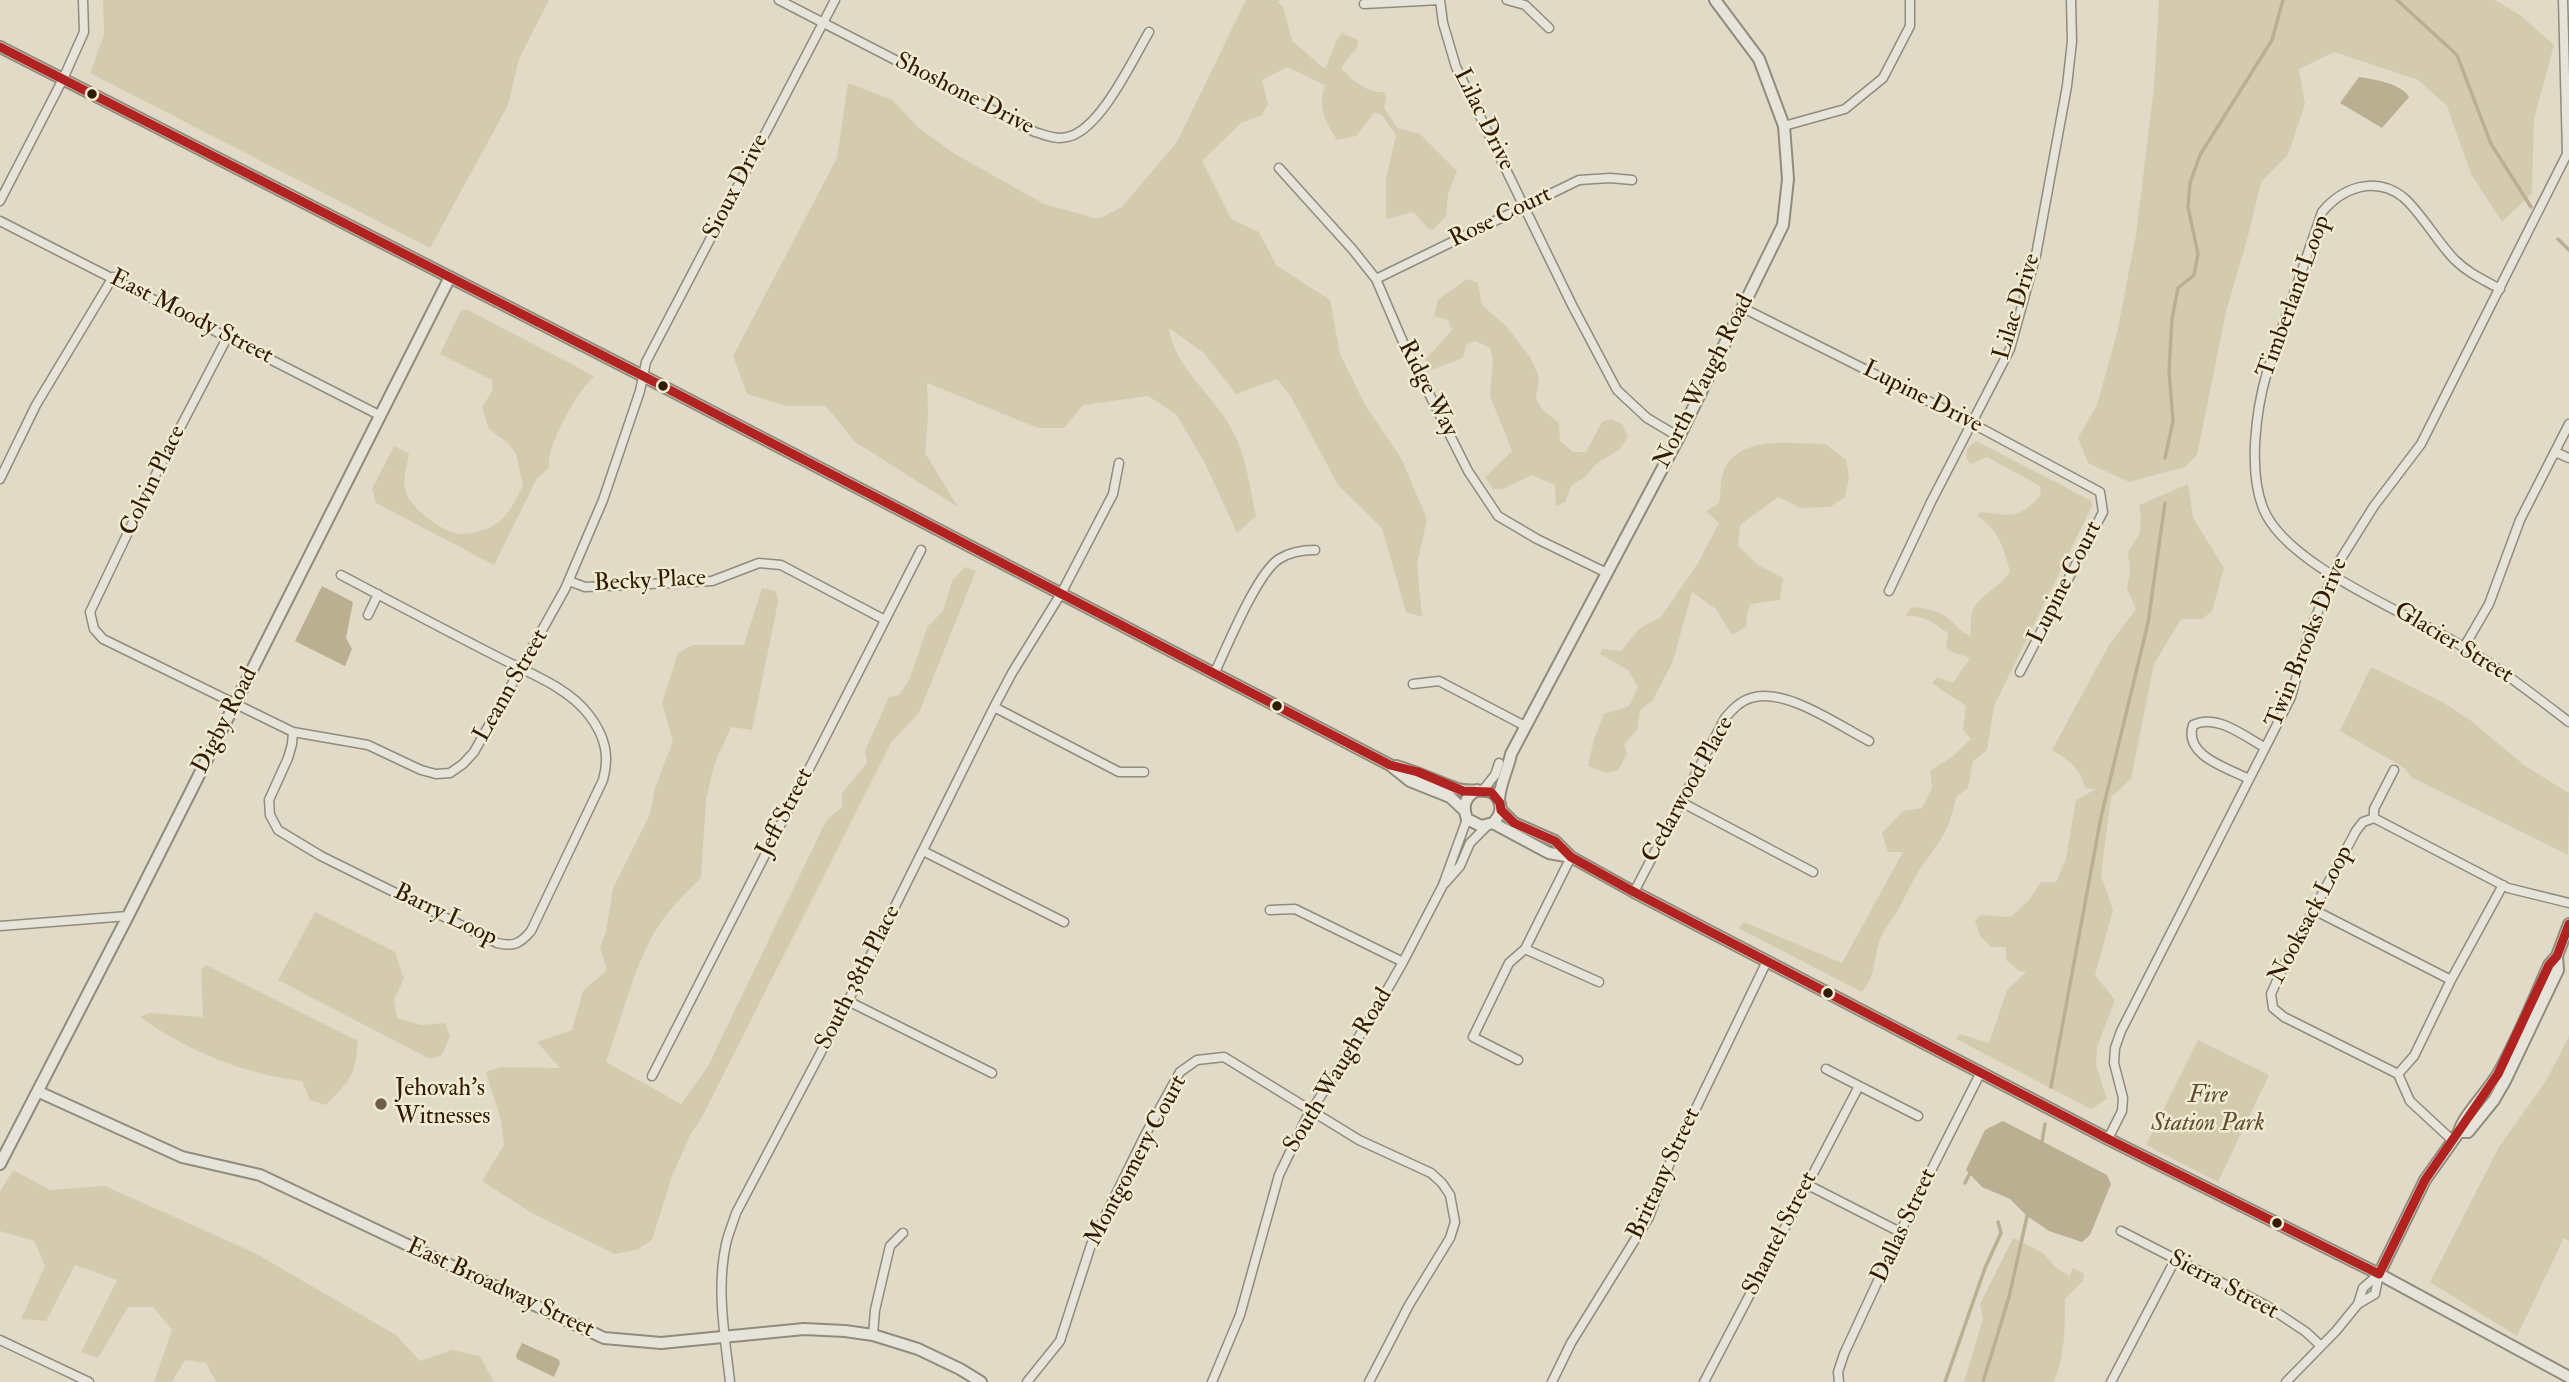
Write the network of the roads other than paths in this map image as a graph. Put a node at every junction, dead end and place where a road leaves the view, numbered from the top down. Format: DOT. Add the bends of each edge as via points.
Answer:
graph roads {
  1 [pos="83,0"];
  2 [pos="779,0"];
  3 [pos="835,0"];
  4 [pos="1440,0"];
  5 [pos="1507,0"];
  6 [pos="1715,0"];
  7 [pos="1910,0"];
  8 [pos="2071,0"];
  9 [pos="2563,0"];
  10 [pos="1364,4"];
  11 [pos="823,22"];
  12 [pos="1549,28"];
  13 [pos="1149,32"];
  14 [pos="2567,38"];
  15 [pos="0,47"];
  16 [pos="63,79"];
  17 [pos="1784,126"];
  18 [pos="1279,168"];
  19 [pos="1632,180"];
  20 [pos="0,201"];
  21 [pos="1525,206"];
  22 [pos="0,221"];
  23 [pos="113,277"];
  24 [pos="450,277"];
  25 [pos="1376,279"];
  26 [pos="2500,289"];
  27 [pos="1743,307"];
  28 [pos="228,336"];
  29 [pos="643,376"];
  30 [pos="381,416"];
  31 [pos="1972,423"];
  32 [pos="2569,424"];
  33 [pos="1679,437"];
  34 [pos="2555,452"];
  35 [pos="2569,458"];
  36 [pos="1119,463"];
  37 [pos="0,479"];
  38 [pos="2100,492"];
  39 [pos="922,550"];
  40 [pos="1315,550"];
  41 [pos="1607,573"];
  42 [pos="2333,574"];
  43 [pos="341,575"];
  44 [pos="569,581"];
  45 [pos="1889,591"];
  46 [pos="1062,592"];
  47 [pos="378,594"];
  48 [pos="369,615"];
  49 [pos="885,620"];
  50 [pos="94,629"];
  51 [pos="2464,647"];
  52 [pos="522,669"];
  53 [pos="1215,672"];
  54 [pos="2020,672"];
  55 [pos="1413,684"];
  56 [pos="234,703"];
  57 [pos="994,707"];
  58 [pos="2569,721"];
  59 [pos="1525,726"];
  60 [pos="293,732"];
  61 [pos="1869,741"];
  62 [pos="2264,747"];
  63 [pos="1511,754"];
  64 [pos="1499,763"];
  65 [pos="1390,765"];
  66 [pos="2394,770"];
  67 [pos="1144,772"];
  68 [pos="2249,779"];
  69 [pos="1480,790"];
  70 [pos="1681,802"];
  71 [pos="1500,805"];
  72 [pos="1466,815"];
  73 [pos="2374,818"];
  74 [pos="1490,824"];
  75 [pos="923,851"];
  76 [pos="1571,857"];
  77 [pos="1813,872"];
  78 [pos="1443,885"];
  79 [pos="2503,885"];
  80 [pos="1634,892"];
  81 [pos="2569,903"];
  82 [pos="1270,910"];
  83 [pos="2314,910"];
  84 [pos="128,916"];
  85 [pos="1064,922"];
  86 [pos="2569,924"];
  87 [pos="0,926"];
  88 [pos="1525,949"];
  89 [pos="1768,961"];
  90 [pos="1403,962"];
  91 [pos="2451,980"];
  92 [pos="1600,982"];
  93 [pos="848,1001"];
  94 [pos="1518,1060"];
  95 [pos="1826,1069"];
  96 [pos="1981,1072"];
  97 [pos="992,1073"];
  98 [pos="2398,1074"];
  99 [pos="652,1076"];
  100 [pos="1858,1086"];
  101 [pos="39,1091"];
  102 [pos="1311,1112"];
  103 [pos="1918,1116"];
  104 [pos="2456,1136"];
  105 [pos="2108,1139"];
  106 [pos="0,1164"];
  107 [pos="1806,1184"];
  108 [pos="2121,1231"];
  109 [pos="1900,1232"];
  110 [pos="903,1233"];
  111 [pos="2175,1260"];
  112 [pos="2379,1274"];
  113 [pos="873,1335"];
  114 [pos="725,1336"];
  115 [pos="0,1340"];
  116 [pos="2321,1346"];
  117 [pos="2569,1377"];
  118 [pos="89,1382"];
  119 [pos="730,1382"];
  120 [pos="981,1382"];
  121 [pos="1027,1382"];
  122 [pos="1212,1382"];
  123 [pos="1369,1382"];
  124 [pos="1552,1382"];
  125 [pos="1704,1382"];
  126 [pos="1839,1382"];
  127 [pos="2111,1382"];
  128 [pos="2286,1382"];
  1 -- 16 [label="street" via="84,32"];
  2 -- 11 [label="street, Shoshone Drive"];
  3 -- 11 [label="street, Sioux Drive"];
  4 -- 10 [label="street"];
  4 -- 21 [label="street, Lilac Drive" via="1456,67"];
  5 -- 12 [label="street" via="1525,5"];
  6 -- 17 [label="street, North Waugh Road" via="1759,59"];
  7 -- 17 [label="street" via="1910,26 1883,78 1845,109"];
  8 -- 31 [label="street, Lilac Drive" via="2067,86 2036,255 2010,349"];
  9 -- 14 [label="street, Twin Brooks Drive"];
  11 -- 13 [label="street, Shoshone Drive" via="1035,132 1056,138 1070,137 1088,127 1101,113"];
  11 -- 29 [label="street, Sioux Drive" via="646,362"];
  14 -- 26 [label="street, Twin Brooks Drive" via="2567,155"];
  15 -- 16 [label="street"];
  16 -- 20 [label="street"];
  16 -- 24 [label="street"];
  17 -- 27 [label="street, North Waugh Road" via="1788,179 1783,225"];
  18 -- 25 [label="street, Ridge Way"];
  19 -- 21 [label="street, Rose Court" via="1578,180"];
  21 -- 25 [label="street, Rose Court"];
  21 -- 33 [label="street, Lilac Drive" via="1617,390 1647,418"];
  22 -- 23 [label="street, East Moody Street"];
  23 -- 28 [label="street, East Moody Street"];
  23 -- 37 [label="street" via="36,405"];
  24 -- 29 [label="street"];
  24 -- 30 [label="street, Digby Road"];
  25 -- 41 [label="street, Ridge Way" via="1468,471 1498,516"];
  26 -- 42 [label="street, Twin Brooks Drive" via="2420,444 2374,506"];
  26 -- 42 [label="street, Timberland Loop" via="2455,260 2403,197 2385,188 2358,186 2334,197 2322,212 2260,394 2255,465 2263,508 2272,523 2309,562"];
  27 -- 31 [label="street, Lupine Drive"];
  27 -- 33 [label="street, North Waugh Road"];
  28 -- 30 [label="street, East Moody Street"];
  28 -- 50 [label="street, Colvin Place" via="90,612"];
  29 -- 44 [label="street, Leann Street" via="603,500"];
  29 -- 46 [label="street"];
  30 -- 56 [label="street, Digby Road"];
  31 -- 38 [label="street, Lupine Drive"];
  31 -- 45 [label="street, Lilac Drive"];
  32 -- 34 [label="street"];
  33 -- 41 [label="street, North Waugh Road"];
  34 -- 35 [label="street"];
  34 -- 51 [label="street" via="2520,520 2489,604"];
  36 -- 46 [label="street, South 38th Place" via="1113,494"];
  38 -- 54 [label="street, Lupine Court" via="2103,512"];
  39 -- 49 [label="street, Jeff Street"];
  40 -- 53 [label="street" via="1300,550 1277,560 1258,584"];
  41 -- 59 [label="street, North Waugh Road"];
  42 -- 51 [label="street, Glacier Street"];
  42 -- 62 [label="street, Twin Brooks Drive" via="2291,696"];
  43 -- 47 [label="street"];
  44 -- 49 [label="street, Becky Place" via="585,587 712,581 759,563 781,565"];
  44 -- 52 [label="street, Leann Street"];
  46 -- 53 [label="street"];
  46 -- 57 [label="street, South 38th Place"];
  47 -- 48 [label="street"];
  47 -- 52 [label="street"];
  49 -- 99 [label="street, Jeff Street"];
  50 -- 56 [label="street, Leann Street" via="103,639"];
  51 -- 58 [label="street, Glacier Street"];
  52 -- 60 [label="street, Leann Street" via="474,752 450,773 421,770 368,744"];
  52 -- 60 [label="street, Barry Loop" via="575,700 589,714 606,746 608,764 531,931 522,942 510,946 321,856 278,830 269,800 288,758"];
  53 -- 65 [label="street"];
  55 -- 59 [label="street" via="1440,681"];
  56 -- 60 [label="street, Leann Street"];
  56 -- 84 [label="street, Digby Road"];
  57 -- 67 [label="street" via="1119,772"];
  57 -- 75 [label="street, South 38th Place"];
  59 -- 63 [label="street, North Waugh Road"];
  61 -- 70 [label="street, Cedarwood Place" via="1787,698 1750,698 1724,718"];
  62 -- 68 [label="street, Twin Brooks Drive"];
  62 -- 68 [label="street" via="2215,722 2203,720 2193,725 2193,745 2202,754"];
  63 -- 64 [label="street, North Waugh Road"];
  63 -- 71 [label="street, North Waugh Road" via="1500,788"];
  64 -- 69 [label="street, North Waugh Road" via="1495,775"];
  65 -- 69 [label="street" via="1464,791"];
  65 -- 72 [label="street" via="1410,781 1457,801"];
  66 -- 73 [label="street"];
  68 -- 105 [label="street, Twin Brooks Drive" via="2120,1031 2114,1063 2122,1111"];
  69 -- 71 [label="street" via="1491,792"];
  69 -- 72 [label="street" via="1466,799"];
  70 -- 77 [label="street"];
  70 -- 80 [label="street, Cedarwood Place"];
  71 -- 74 [label="street"];
  71 -- 76 [label="street" via="1514,823 1555,841"];
  72 -- 74 [label="street" via="1474,824"];
  72 -- 78 [label="street, South Waugh Road"];
  73 -- 79 [label="street"];
  73 -- 83 [label="street, Nooksack Loop" via="2356,831"];
  74 -- 76 [label="street" via="1549,853"];
  74 -- 78 [label="street, South Waugh Road" via="1470,844 1460,866"];
  75 -- 85 [label="street"];
  75 -- 93 [label="street, South 38th Place"];
  76 -- 80 [label="street"];
  76 -- 88 [label="street"];
  78 -- 90 [label="street, South Waugh Road"];
  79 -- 81 [label="street"];
  79 -- 91 [label="street"];
  80 -- 89 [label="street"];
  82 -- 90 [label="street" via="1295,909"];
  83 -- 91 [label="street"];
  83 -- 98 [label="street, Nooksack Loop" via="2271,994 2273,1008"];
  84 -- 87 [label="street"];
  84 -- 101 [label="street, Digby Road"];
  86 -- 104 [label="street" via="2557,956 2558,970 2505,1081 2468,1132"];
  88 -- 92 [label="street"];
  88 -- 94 [label="street" via="1510,963 1473,1037"];
  89 -- 96 [label="street"];
  89 -- 124 [label="street, Brittany Street" via="1671,1160 1649,1217"];
  90 -- 102 [label="street, South Waugh Road"];
  91 -- 98 [label="street" via="2414,1056"];
  93 -- 97 [label="street"];
  93 -- 114 [label="street, South 38th Place" via="737,1213 722,1272"];
  95 -- 100 [label="street"];
  96 -- 105 [label="street"];
  96 -- 109 [label="street, Dallas Street"];
  98 -- 104 [label="street" via="2410,1101"];
  100 -- 103 [label="street"];
  100 -- 107 [label="street, Shantel Street"];
  101 -- 106 [label="street, Digby Road"];
  101 -- 114 [label="street, East Broadway Street" via="182,1157 260,1175 604,1338 661,1343"];
  102 -- 121 [label="street, Montgomery Court" via="1224,1057 1197,1060 1180,1072 1091,1245 1060,1341"];
  102 -- 122 [label="street, South Waugh Road" via="1279,1175 1240,1315"];
  102 -- 123 [label="street, Montgomery Court" via="1431,1173 1442,1183 1454,1207 1450,1238"];
  104 -- 112 [label="street" via="2425,1181"];
  105 -- 112 [label="street"];
  107 -- 109 [label="street"];
  107 -- 125 [label="street, Shantel Street"];
  108 -- 111 [label="street, Sierra Street"];
  109 -- 126 [label="street, Dallas Street" via="1844,1354"];
  110 -- 113 [label="street" via="890,1246"];
  111 -- 116 [label="street, Sierra Street" via="2267,1306"];
  111 -- 127 [label="street"];
  112 -- 116 [label="street" via="2363,1287 2358,1304"];
  112 -- 117 [label="street"];
  113 -- 114 [label="street, East Broadway Street" via="804,1329"];
  113 -- 120 [label="street, East Broadway Street" via="918,1349"];
  114 -- 119 [label="street, South 38th Place"];
  115 -- 118 [label="street"];
  116 -- 128 [label="street"];
}
